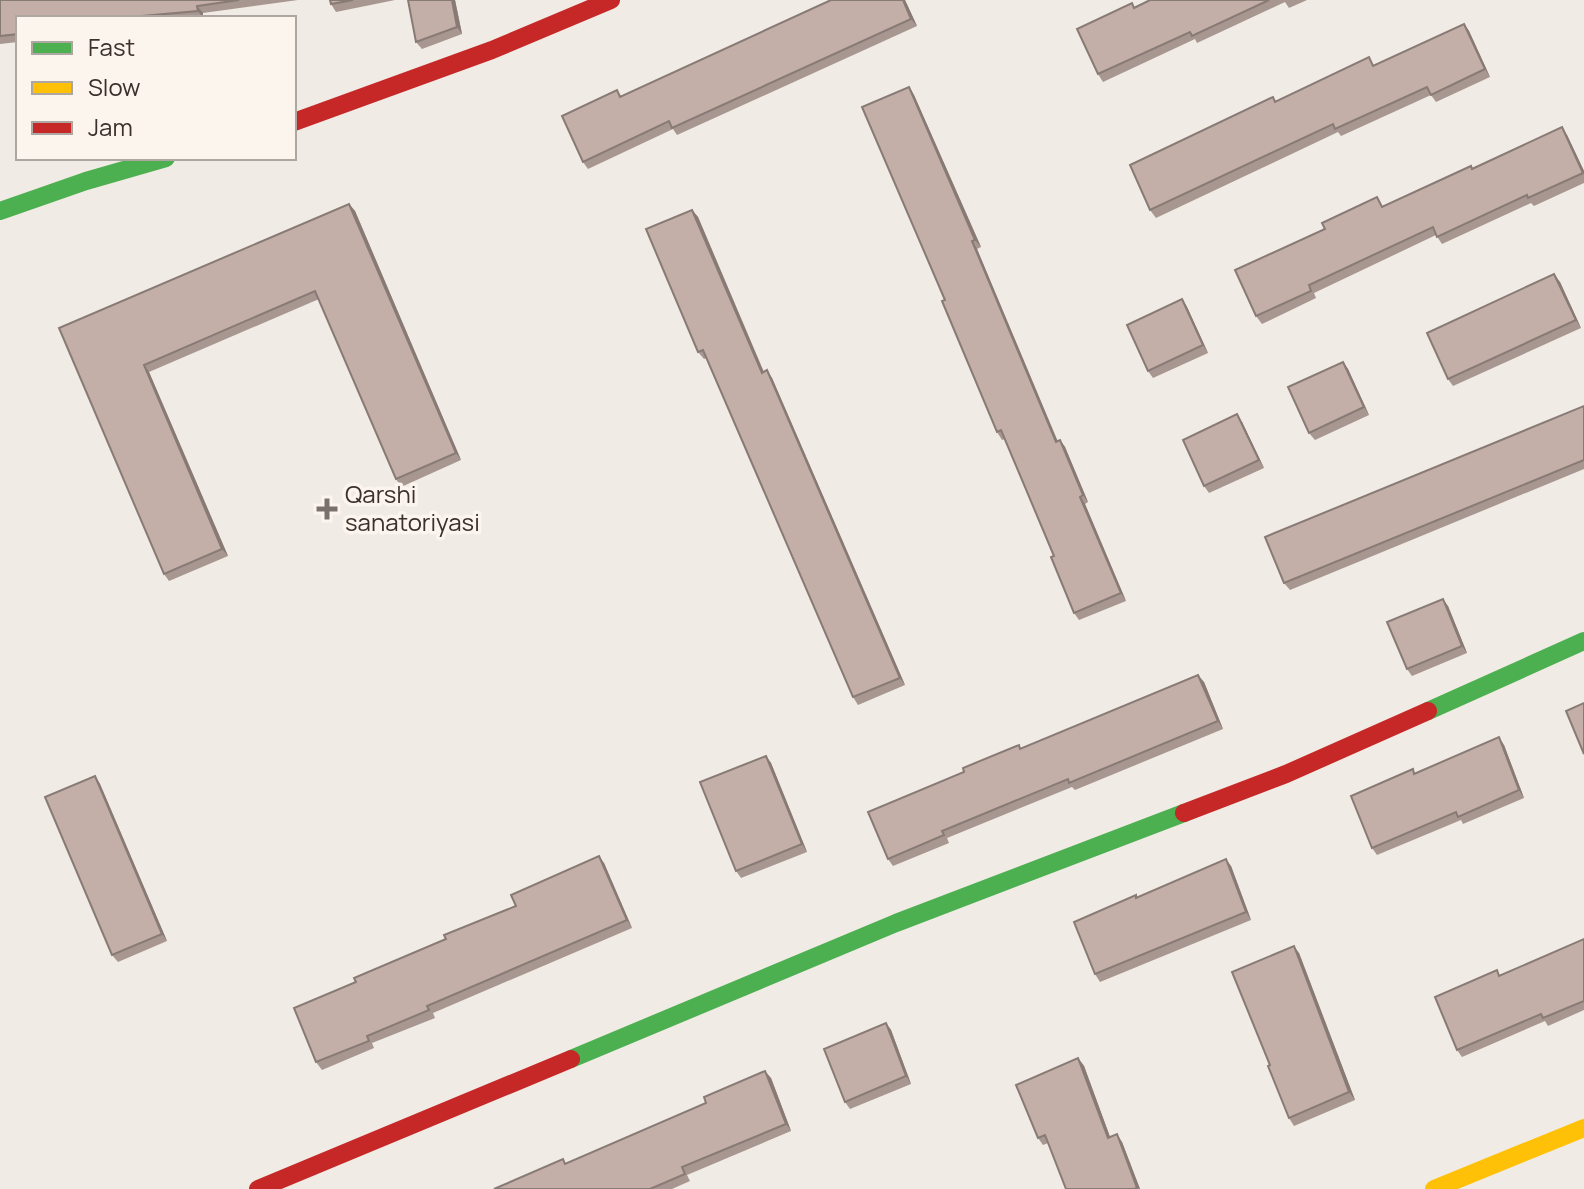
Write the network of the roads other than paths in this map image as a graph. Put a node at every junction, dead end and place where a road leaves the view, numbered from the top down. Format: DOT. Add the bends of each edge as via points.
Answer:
graph roads {
  1 [pos="611,0"];
  2 [pos="296,121"];
  3 [pos="159,160"];
  4 [pos="0,211"];
  5 [pos="1584,641"];
  6 [pos="1584,1128"];
  7 [pos="258,1189"];
  8 [pos="1434,1189"];
  1 -- 2 [label="street"];
  3 -- 4 [label="street"];
  5 -- 7 [label="street" via="1286,774 896,923"];
  6 -- 8 [label="street"];
}
